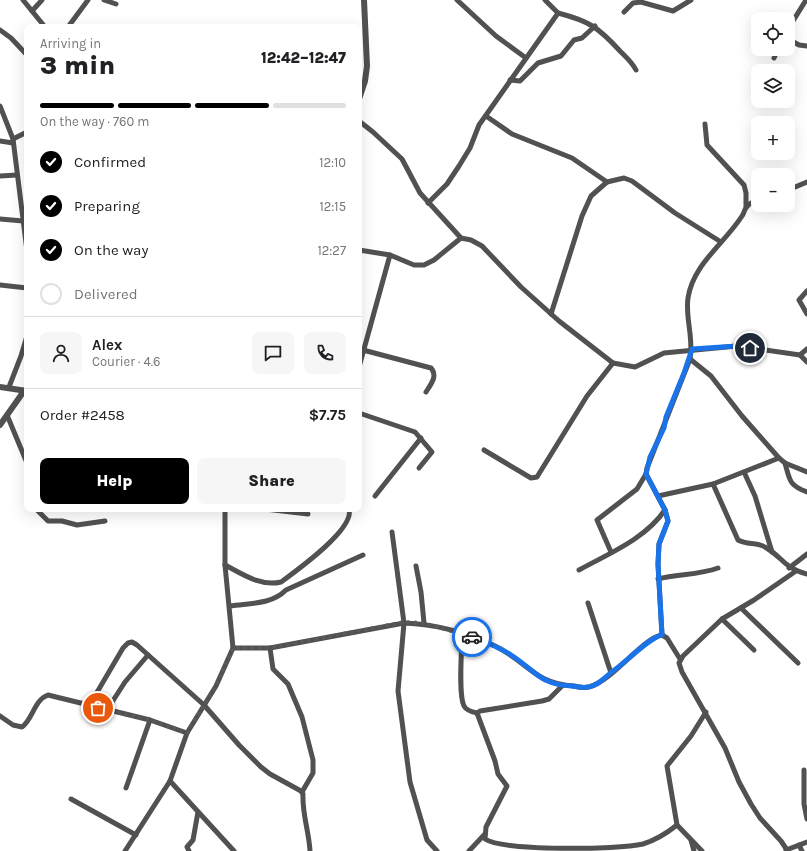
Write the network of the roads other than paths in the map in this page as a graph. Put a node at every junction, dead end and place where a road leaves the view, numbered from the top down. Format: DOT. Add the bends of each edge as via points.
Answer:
graph roads {
  1 [pos="23,0"];
  2 [pos="42,0"];
  3 [pos="88,0"];
  4 [pos="104,0"];
  5 [pos="364,0"];
  6 [pos="457,0"];
  7 [pos="691,0"];
  8 [pos="806,0"];
  9 [pos="548,1"];
  10 [pos="116,4"];
  11 [pos="32,11"];
  12 [pos="624,12"];
  13 [pos="558,13"];
  14 [pos="795,18"];
  15 [pos="43,24"];
  16 [pos="70,24"];
  17 [pos="595,26"];
  18 [pos="0,30"];
  19 [pos="795,43"];
  20 [pos="807,46"];
  21 [pos="24,52"];
  22 [pos="526,58"];
  23 [pos="636,70"];
  24 [pos="510,80"];
  25 [pos="362,90"];
  26 [pos="0,106"];
  27 [pos="486,116"];
  28 [pos="2,117"];
  29 [pos="362,123"];
  30 [pos="705,124"];
  31 [pos="24,134"];
  32 [pos="0,141"];
  33 [pos="13,141"];
  34 [pos="17,175"];
  35 [pos="0,176"];
  36 [pos="607,182"];
  37 [pos="807,182"];
  38 [pos="795,187"];
  39 [pos="428,203"];
  40 [pos="751,204"];
  41 [pos="746,207"];
  42 [pos="0,219"];
  43 [pos="23,221"];
  44 [pos="24,228"];
  45 [pos="461,238"];
  46 [pos="721,242"];
  47 [pos="362,250"];
  48 [pos="390,255"];
  49 [pos="0,285"];
  50 [pos="24,288"];
  51 [pos="807,291"];
  52 [pos="550,314"];
  53 [pos="807,314"];
  54 [pos="24,346"];
  55 [pos="692,349"];
  56 [pos="807,349"];
  57 [pos="363,350"];
  58 [pos="800,355"];
  59 [pos="690,359"];
  60 [pos="807,362"];
  61 [pos="613,363"];
  62 [pos="0,387"];
  63 [pos="9,387"];
  64 [pos="24,391"];
  65 [pos="24,392"];
  66 [pos="426,392"];
  67 [pos="362,414"];
  68 [pos="7,415"];
  69 [pos="0,424"];
  70 [pos="420,438"];
  71 [pos="484,450"];
  72 [pos="24,457"];
  73 [pos="779,458"];
  74 [pos="785,463"];
  75 [pos="419,468"];
  76 [pos="744,472"];
  77 [pos="807,472"];
  78 [pos="646,474"];
  79 [pos="713,484"];
  80 [pos="807,492"];
  81 [pos="375,496"];
  82 [pos="658,496"];
  83 [pos="665,510"];
  84 [pos="39,512"];
  85 [pos="225,512"];
  86 [pos="291,512"];
  87 [pos="349,512"];
  88 [pos="308,514"];
  89 [pos="105,522"];
  90 [pos="392,532"];
  91 [pos="611,552"];
  92 [pos="772,552"];
  93 [pos="807,554"];
  94 [pos="363,556"];
  95 [pos="225,565"];
  96 [pos="416,566"];
  97 [pos="718,568"];
  98 [pos="789,568"];
  99 [pos="579,570"];
  100 [pos="796,571"];
  101 [pos="807,574"];
  102 [pos="658,579"];
  103 [pos="588,603"];
  104 [pos="230,606"];
  105 [pos="741,608"];
  106 [pos="722,619"];
  107 [pos="404,622"];
  108 [pos="424,623"];
  109 [pos="462,634"];
  110 [pos="662,635"];
  111 [pos="233,648"];
  112 [pos="270,648"];
  113 [pos="754,650"];
  114 [pos="148,655"];
  115 [pos="680,659"];
  116 [pos="798,663"];
  117 [pos="611,673"];
  118 [pos="562,686"];
  119 [pos="204,705"];
  120 [pos="89,706"];
  121 [pos="107,710"];
  122 [pos="706,712"];
  123 [pos="477,713"];
  124 [pos="0,716"];
  125 [pos="150,720"];
  126 [pos="187,733"];
  127 [pos="804,770"];
  128 [pos="170,781"];
  129 [pos="126,788"];
  130 [pos="302,792"];
  131 [pos="71,799"];
  132 [pos="198,812"];
  133 [pos="807,819"];
  134 [pos="677,824"];
  135 [pos="136,835"];
  136 [pos="484,835"];
  137 [pos="691,840"];
  138 [pos="807,842"];
  139 [pos="799,845"];
  140 [pos="571,850"];
  141 [pos="786,850"];
  142 [pos="125,851"];
  143 [pos="189,851"];
  144 [pos="234,851"];
  145 [pos="310,851"];
  146 [pos="437,851"];
  147 [pos="469,851"];
  148 [pos="694,851"];
  149 [pos="702,851"];
  150 [pos="802,851"];
  1 -- 11 [label="street"];
  2 -- 11 [label="street"];
  3 -- 16 [label="street"];
  4 -- 10 [label="street"];
  5 -- 25 [label="street" via="367,66"];
  6 -- 22 [label="street" via="496,36"];
  7 -- 12 [label="street" via="672,11 641,2 633,3"];
  8 -- 14 [label="street"];
  9 -- 13 [label="street"];
  11 -- 15 [label="street"];
  13 -- 17 [label="street" via="579,18"];
  13 -- 22 [label="street"];
  17 -- 23 [label="street"];
  17 -- 24 [label="street" via="582,38 574,40 561,56 538,63 520,81"];
  18 -- 21 [label="street"];
  19 -- 20 [label="street"];
  22 -- 24 [label="street"];
  24 -- 27 [label="street"];
  26 -- 28 [label="street"];
  27 -- 36 [label="street" via="512,134 572,158"];
  27 -- 39 [label="street" via="479,125 470,148 447,184"];
  28 -- 33 [label="street"];
  29 -- 39 [label="street" via="402,159"];
  30 -- 41 [label="street" via="707,145 744,186"];
  31 -- 33 [label="street"];
  32 -- 33 [label="street"];
  33 -- 34 [label="street"];
  34 -- 35 [label="street"];
  34 -- 43 [label="street"];
  36 -- 46 [label="street" via="616,178 632,180 669,209"];
  36 -- 52 [label="street" via="591,196 582,216"];
  37 -- 38 [label="street"];
  39 -- 45 [label="street"];
  40 -- 41 [label="street"];
  41 -- 46 [label="street"];
  42 -- 43 [label="street"];
  43 -- 44 [label="street"];
  45 -- 48 [label="street" via="424,265 414,265"];
  45 -- 52 [label="street" via="471,240 486,250"];
  46 -- 55 [label="street" via="699,271 688,297"];
  47 -- 48 [label="street"];
  48 -- 57 [label="street"];
  49 -- 50 [label="street"];
  51 -- 53 [label="street" via="799,300"];
  52 -- 61 [label="street"];
  54 -- 63 [label="street"];
  55 -- 58 [label="street" via="737,346"];
  55 -- 59 [label="street"];
  55 -- 61 [label="street" via="664,353 634,367"];
  56 -- 58 [label="street"];
  57 -- 66 [label="street" via="431,368 435,376"];
  58 -- 60 [label="street"];
  59 -- 73 [label="street" via="711,376"];
  59 -- 78 [label="street" via="666,417 664,428 650,457"];
  61 -- 71 [label="street" via="587,396 537,477 531,478"];
  62 -- 63 [label="street"];
  63 -- 64 [label="street"];
  65 -- 68 [label="street"];
  67 -- 70 [label="street" via="412,431"];
  68 -- 69 [label="street"];
  68 -- 72 [label="street"];
  70 -- 75 [label="street" via="432,452"];
  70 -- 81 [label="street"];
  73 -- 74 [label="street"];
  73 -- 76 [label="street"];
  74 -- 77 [label="street"];
  74 -- 80 [label="street" via="793,485"];
  76 -- 79 [label="street"];
  76 -- 92 [label="street" via="755,496"];
  78 -- 82 [label="street"];
  78 -- 91 [label="street" via="637,489 596,520"];
  79 -- 82 [label="street"];
  79 -- 92 [label="street" via="738,540 758,544"];
  82 -- 83 [label="street"];
  83 -- 91 [label="street" via="648,530"];
  83 -- 102 [label="street" via="668,521 659,544"];
  84 -- 89 [label="street" via="48,521 78,525"];
  85 -- 95 [label="street"];
  86 -- 88 [label="street"];
  87 -- 95 [label="street" via="350,517 330,544 281,582 261,582"];
  90 -- 107 [label="street"];
  91 -- 99 [label="street"];
  92 -- 98 [label="street"];
  93 -- 98 [label="street"];
  94 -- 104 [label="street" via="286,590 269,601"];
  95 -- 104 [label="street"];
  96 -- 108 [label="street"];
  97 -- 102 [label="street"];
  98 -- 100 [label="street"];
  100 -- 101 [label="street"];
  100 -- 105 [label="street"];
  102 -- 110 [label="street"];
  103 -- 117 [label="street"];
  104 -- 111 [label="street"];
  105 -- 106 [label="street"];
  105 -- 116 [label="street"];
  106 -- 113 [label="street"];
  106 -- 115 [label="street"];
  107 -- 108 [label="street"];
  107 -- 112 [label="street"];
  107 -- 146 [label="street" via="398,692 410,782 427,840"];
  108 -- 109 [label="street"];
  109 -- 118 [label="street" via="494,646 511,655 540,678"];
  109 -- 123 [label="street" via="461,693 468,710"];
  110 -- 115 [label="street" via="667,638"];
  110 -- 117 [label="street" via="656,636"];
  111 -- 112 [label="street"];
  111 -- 119 [label="street" via="216,686"];
  112 -- 130 [label="street" via="273,669 288,684 302,717 313,760 314,773"];
  114 -- 119 [label="street"];
  114 -- 120 [label="street" via="132,642 128,643 110,668"];
  114 -- 121 [label="street" via="125,682"];
  115 -- 122 [label="street" via="682,672"];
  117 -- 118 [label="street" via="588,687"];
  118 -- 123 [label="street" via="549,699"];
  119 -- 126 [label="street"];
  119 -- 130 [label="street" via="261,767"];
  120 -- 121 [label="street"];
  120 -- 124 [label="street" via="48,695 41,700 22,727 13,725"];
  121 -- 125 [label="street"];
  122 -- 134 [label="street" via="668,766"];
  122 -- 141 [label="street" via="751,804 760,818 782,841"];
  123 -- 136 [label="street" via="498,774 506,786"];
  125 -- 126 [label="street"];
  125 -- 129 [label="street"];
  126 -- 128 [label="street"];
  127 -- 133 [label="street" via="804,804"];
  128 -- 132 [label="street"];
  128 -- 135 [label="street"];
  130 -- 145 [label="street" via="303,817"];
  131 -- 135 [label="street"];
  132 -- 143 [label="street"];
  132 -- 144 [label="street"];
  134 -- 137 [label="street"];
  134 -- 140 [label="street" via="655,839 642,844"];
  135 -- 142 [label="street"];
  136 -- 140 [label="street" via="492,844 524,850"];
  136 -- 147 [label="street"];
  137 -- 148 [label="street"];
  137 -- 149 [label="street"];
  138 -- 139 [label="street"];
  139 -- 141 [label="street"];
  139 -- 150 [label="street"];
}
